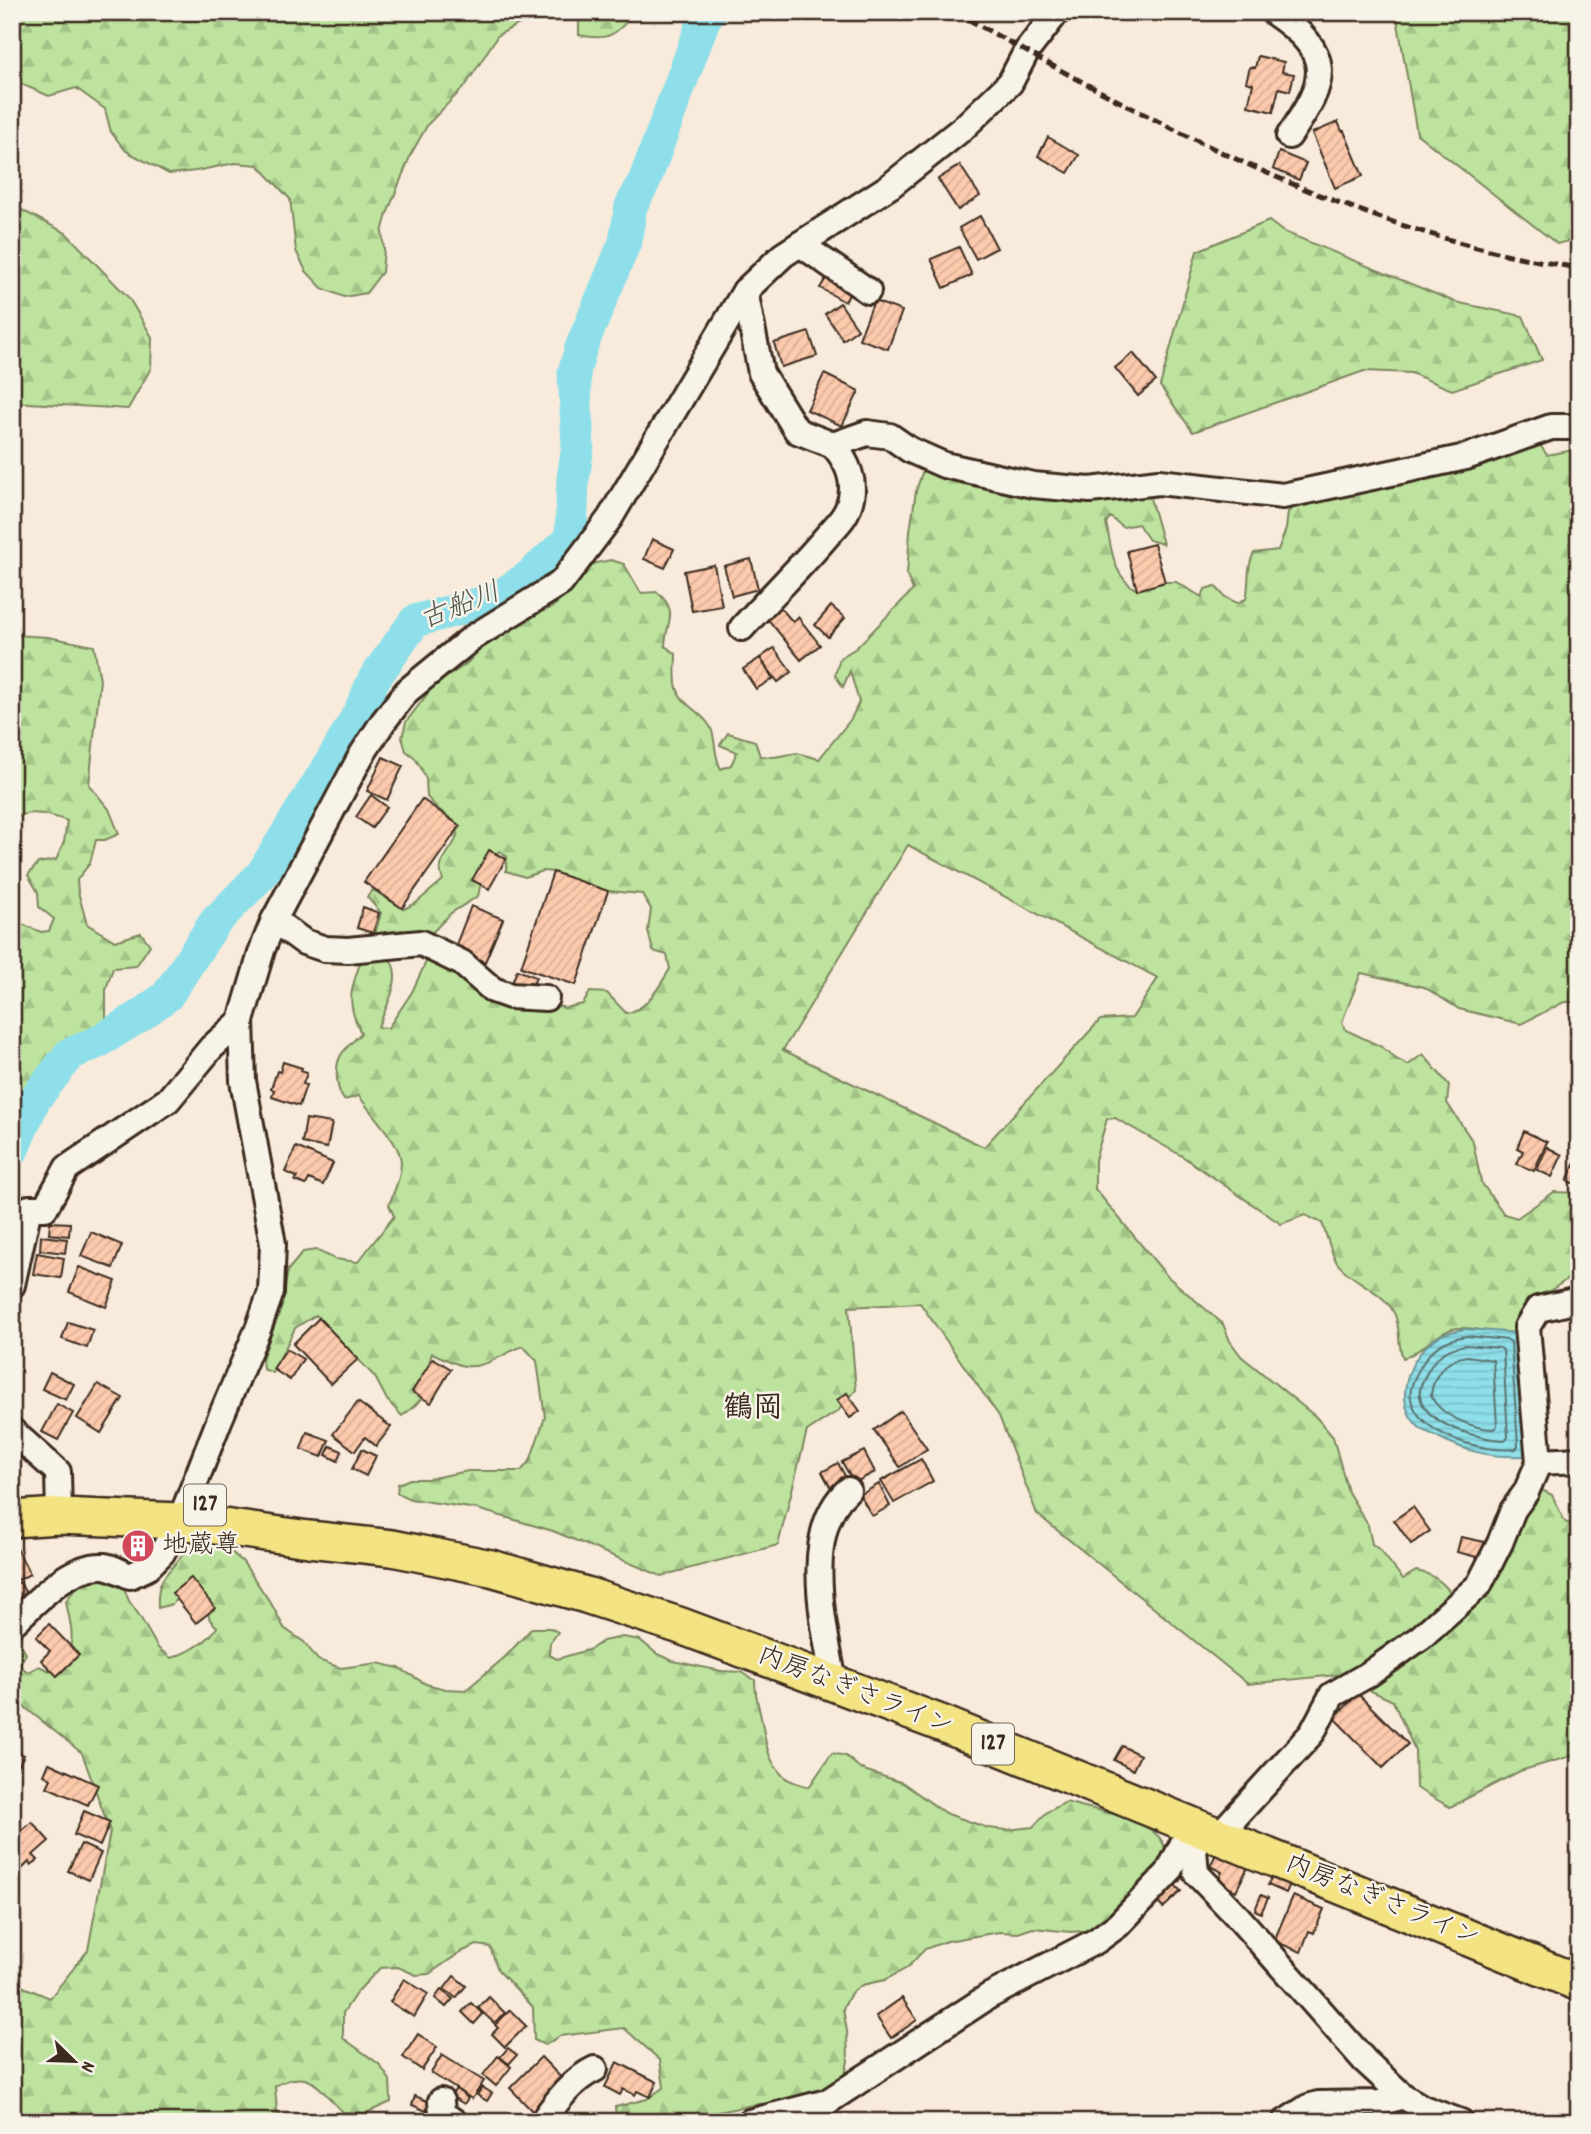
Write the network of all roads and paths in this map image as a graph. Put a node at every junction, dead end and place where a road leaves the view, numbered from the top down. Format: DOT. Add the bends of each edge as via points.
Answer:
graph roads {
  1 [pos="1056,12"];
  2 [pos="1273,12"];
  3 [pos="1289,136"];
  4 [pos="800,244"];
  5 [pos="745,291"];
  6 [pos="868,291"];
  7 [pos="1579,427"];
  8 [pos="834,445"];
  9 [pos="742,628"];
  10 [pos="274,920"];
  11 [pos="546,998"];
  12 [pos="241,1021"];
  13 [pos="12,1285"];
  14 [pos="1579,1300"];
  15 [pos="12,1431"];
  16 [pos="1579,1460"];
  17 [pos="1539,1462"];
  18 [pos="848,1490"];
  19 [pos="12,1498"];
  20 [pos="59,1506"];
  21 [pos="184,1511"];
  22 [pos="12,1519"];
  23 [pos="12,1624"];
  24 [pos="834,1683"];
  25 [pos="1205,1831"];
  26 [pos="1579,1983"];
  27 [pos="595,2069"];
  28 [pos="1403,2096"];
  29 [pos="441,2101"];
  30 [pos="455,2122"];
  31 [pos="542,2122"];
  32 [pos="749,2122"];
  33 [pos="1285,2122"];
  34 [pos="1461,2122"];
  1 -- 4 [label="street" via="1010,83 963,128 890,186"];
  2 -- 3 [label="street" via="1309,42 1320,64 1316,91"];
  4 -- 5 [label="street"];
  4 -- 6 [label="street"];
  5 -- 8 [label="street" via="761,373 797,431"];
  5 -- 10 [label="street" via="610,518 561,583 472,638 407,691 383,722"];
  7 -- 8 [label="street" via="1551,427 1466,457 1283,496 1159,482 1090,490 1033,485 944,465 890,436 867,433"];
  8 -- 9 [label="street" via="846,459 850,505"];
  10 -- 11 [label="street" via="304,942 325,949 421,943 463,963 493,990"];
  10 -- 12 [label="street"];
  12 -- 13 [label="street" via="211,1048 168,1100 67,1168 45,1208 29,1208"];
  12 -- 21 [label="street" via="243,1081 273,1244 271,1292"];
  14 -- 17 [label="street" via="1538,1309 1527,1327"];
  15 -- 20 [label="street" via="58,1472"];
  16 -- 17 [label="street"];
  17 -- 25 [label="street" via="1479,1585 1421,1637 1332,1695 1312,1733"];
  18 -- 24 [label="street" via="837,1499 828,1518 820,1558 820,1594"];
  19 -- 20 [label="highway, 内房なぎさライン / 127"];
  20 -- 21 [label="highway, 内房なぎさライン / 127"];
  20 -- 22 [label="highway, 内房なぎさライン / 127"];
  21 -- 23 [label="street" via="162,1553 147,1568 130,1576 106,1566 87,1568 65,1579"];
  21 -- 24 [label="highway, 内房なぎさライン / 127" via="309,1539 392,1548 491,1568 681,1626"];
  24 -- 25 [label="highway, 内房なぎさライン / 127"];
  25 -- 26 [label="highway, 内房なぎさライン / 127"];
  25 -- 28 [label="street" via="1196,1872"];
  25 -- 32 [label="street" via="1118,1925 1096,1941 989,1996 827,2102"];
  27 -- 31 [label="street" via="583,2075"];
  28 -- 33 [label="street" via="1380,2103 1307,2107"];
  28 -- 34 [label="street"];
  29 -- 30 [label="street" via="442,2113"];
}
